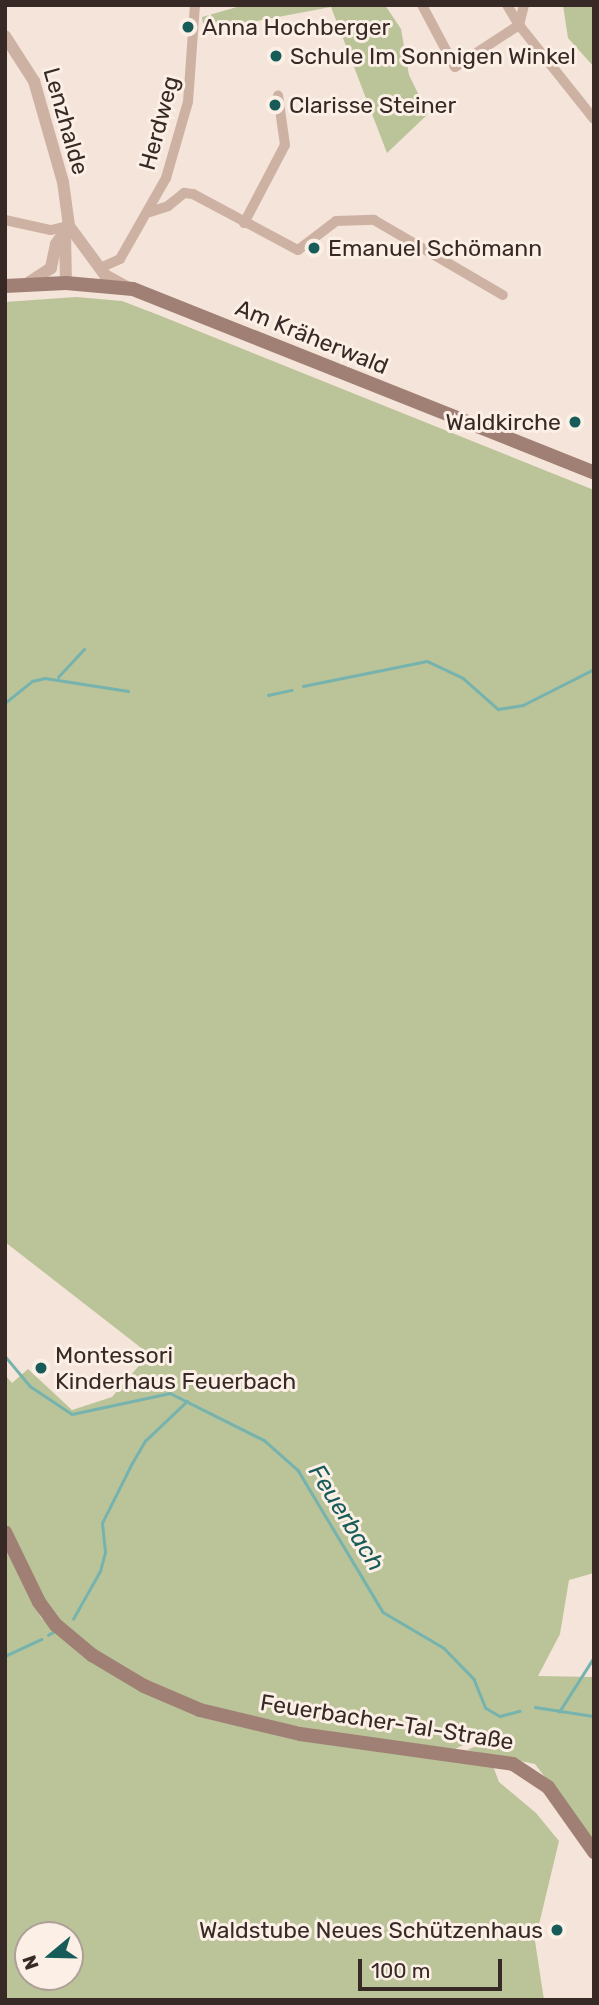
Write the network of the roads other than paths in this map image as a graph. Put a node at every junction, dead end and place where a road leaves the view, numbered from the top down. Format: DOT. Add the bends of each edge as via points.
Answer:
graph roads {
  1 [pos="195,5"];
  2 [pos="422,5"];
  3 [pos="507,5"];
  4 [pos="524,5"];
  5 [pos="519,25"];
  6 [pos="5,36"];
  7 [pos="278,95"];
  8 [pos="594,119"];
  9 [pos="150,212"];
  10 [pos="5,220"];
  11 [pos="244,223"];
  12 [pos="67,230"];
  13 [pos="100,268"];
  14 [pos="66,283"];
  15 [pos="25,284"];
  16 [pos="91,284"];
  17 [pos="5,286"];
  18 [pos="130,289"];
  19 [pos="503,295"];
  20 [pos="594,472"];
  21 [pos="5,1532"];
  22 [pos="594,1852"];
  1 -- 9 [label="street, Herdweg" via="184,125"];
  2 -- 5 [label="street" via="456,67"];
  3 -- 5 [label="street"];
  4 -- 5 [label="street"];
  5 -- 8 [label="street"];
  6 -- 12 [label="street, Lenzhalde" via="32,75 62,182"];
  7 -- 11 [label="street" via="285,145"];
  9 -- 11 [label="street" via="168,206 184,193"];
  9 -- 13 [label="street, Herdweg" via="120,258"];
  10 -- 12 [label="street"];
  11 -- 19 [label="street" via="298,250 336,221 373,220"];
  12 -- 13 [label="street, Lenzhalde"];
  12 -- 14 [label="street, Lenzhalde"];
  12 -- 15 [label="street" via="56,244 51,268"];
  13 -- 16 [label="street" via="98,279"];
  13 -- 18 [label="street, Lenzhalde"];
  14 -- 15 [label="main road, Am Kräherwald"];
  14 -- 16 [label="main road, Am Kräherwald"];
  15 -- 17 [label="main road, Am Kräherwald"];
  16 -- 18 [label="main road, Am Kräherwald"];
  18 -- 20 [label="main road, Am Kräherwald"];
  21 -- 22 [label="main road, Feuerbacher-Tal-Straße" via="39,1602 56,1625 84,1649 144,1686 200,1710 300,1734 513,1763 548,1787"];
}
